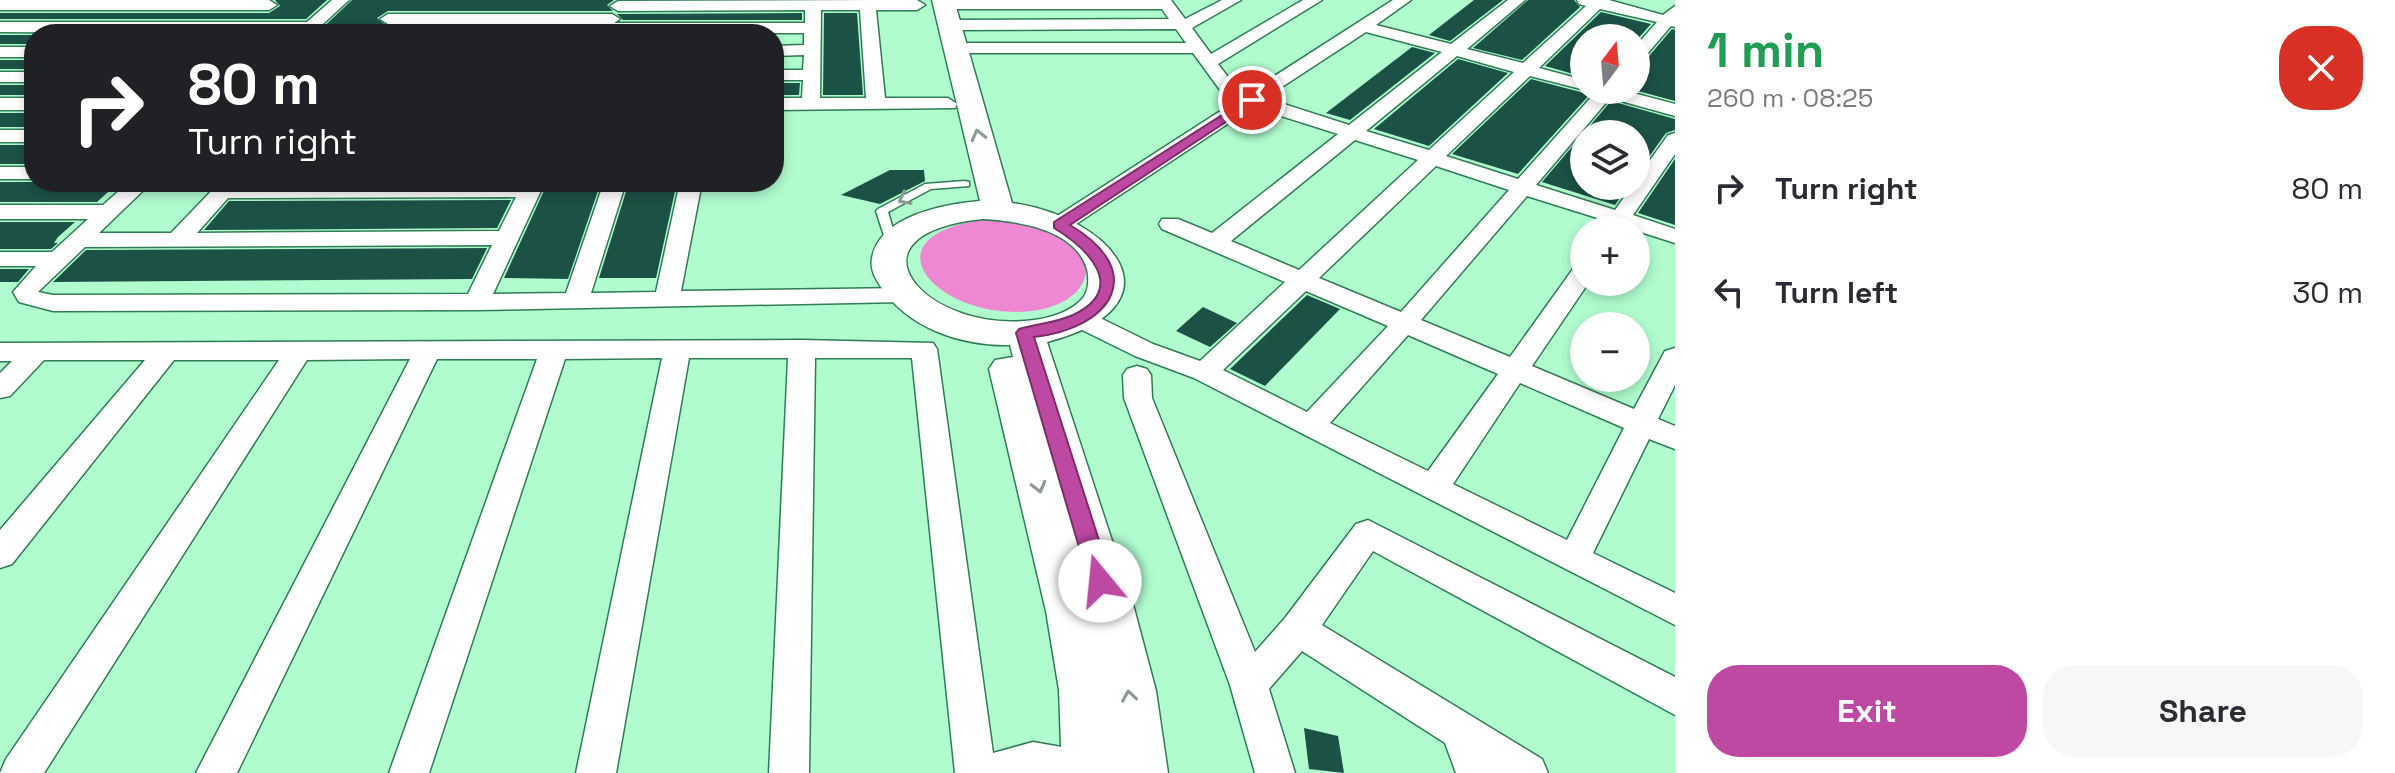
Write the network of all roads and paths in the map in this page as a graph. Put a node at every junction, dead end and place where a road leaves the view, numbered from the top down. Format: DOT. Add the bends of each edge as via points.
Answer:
graph roads {
  1 [pos="341,0"];
  2 [pos="406,0"];
  3 [pos="1233,0"];
  4 [pos="1314,0"];
  5 [pos="1517,0"];
  6 [pos="1396,1"];
  7 [pos="1593,1"];
  8 [pos="272,2"];
  9 [pos="1164,2"];
  10 [pos="814,3"];
  11 [pos="867,3"];
  12 [pos="0,5"];
  13 [pos="939,14"];
  14 [pos="613,17"];
  15 [pos="1672,18"];
  16 [pos="388,19"];
  17 [pos="245,24"];
  18 [pos="314,24"];
  19 [pos="383,24"];
  20 [pos="740,24"];
  21 [pos="1180,24"];
  22 [pos="784,26"];
  23 [pos="1363,26"];
  24 [pos="813,28"];
  25 [pos="3,29"];
  26 [pos="24,29"];
  27 [pos="1650,41"];
  28 [pos="812,50"];
  29 [pos="1454,50"];
  30 [pos="784,51"];
  31 [pos="0,52"];
  32 [pos="24,52"];
  33 [pos="1204,55"];
  34 [pos="1527,70"];
  35 [pos="784,75"];
  36 [pos="811,75"];
  37 [pos="0,77"];
  38 [pos="24,77"];
  39 [pos="1570,81"];
  40 [pos="1252,100"];
  41 [pos="1650,103"];
  42 [pos="0,104"];
  43 [pos="24,104"];
  44 [pos="784,104"];
  45 [pos="811,104"];
  46 [pos="876,104"];
  47 [pos="948,104"];
  48 [pos="1587,104"];
  49 [pos="1675,110"];
  50 [pos="1352,132"];
  51 [pos="0,136"];
  52 [pos="24,136"];
  53 [pos="1675,139"];
  54 [pos="1433,158"];
  55 [pos="0,173"];
  56 [pos="24,173"];
  57 [pos="1523,187"];
  58 [pos="130,192"];
  59 [pos="222,192"];
  60 [pos="530,192"];
  61 [pos="612,192"];
  62 [pos="689,192"];
  63 [pos="977,201"];
  64 [pos="0,212"];
  65 [pos="107,212"];
  66 [pos="1596,216"];
  67 [pos="1622,216"];
  68 [pos="1170,224"];
  69 [pos="1059,225"];
  70 [pos="1650,231"];
  71 [pos="1675,236"];
  72 [pos="508,238"];
  73 [pos="178,239"];
  74 [pos="77,240"];
  75 [pos="1214,243"];
  76 [pos="0,259"];
  77 [pos="57,259"];
  78 [pos="1302,280"];
  79 [pos="1570,292"];
  80 [pos="904,295"];
  81 [pos="667,299"];
  82 [pos="576,300"];
  83 [pos="477,302"];
  84 [pos="1086,314"];
  85 [pos="1404,324"];
  86 [pos="1009,332"];
  87 [pos="802,349"];
  88 [pos="428,350"];
  89 [pos="554,350"];
  90 [pos="677,350"];
  91 [pos="167,351"];
  92 [pos="299,351"];
  93 [pos="0,352"];
  94 [pos="37,352"];
  95 [pos="1675,357"];
  96 [pos="1516,371"];
  97 [pos="1204,372"];
  98 [pos="1137,375"];
  99 [pos="0,389"];
  100 [pos="1641,424"];
  101 [pos="1310,427"];
  102 [pos="1675,438"];
  103 [pos="1433,488"];
  104 [pos="0,554"];
  105 [pos="1574,558"];
  106 [pos="1675,610"];
  107 [pos="1298,629"];
  108 [pos="1249,685"];
  109 [pos="1675,697"];
  110 [pos="1461,731"];
  111 [pos="20,773"];
  112 [pos="216,773"];
  113 [pos="409,773"];
  114 [pos="596,773"];
  115 [pos="789,773"];
  116 [pos="975,773"];
  117 [pos="991,773"];
  118 [pos="1093,773"];
  119 [pos="1139,773"];
  120 [pos="1275,773"];
  121 [pos="1476,773"];
  122 [pos="1528,773"];
  1 -- 18 [label="street"];
  2 -- 16 [label="street"];
  3 -- 21 [label="street"];
  4 -- 33 [label="street"];
  5 -- 29 [label="street"];
  6 -- 23 [label="street"];
  7 -- 15 [label="street"];
  7 -- 34 [label="street"];
  8 -- 12 [label="street"];
  8 -- 17 [label="street"];
  9 -- 13 [label="street"];
  9 -- 21 [label="street"];
  10 -- 11 [label="street"];
  10 -- 14 [label="street"];
  10 -- 24 [label="street"];
  11 -- 13 [label="street"];
  11 -- 46 [label="street"];
  13 -- 21 [label="street"];
  13 -- 33 [label="street"];
  13 -- 47 [label="street"];
  63 -- 13 [label="street, one-way"];
  14 -- 16 [label="street"];
  14 -- 20 [label="street"];
  15 -- 27 [label="street"];
  16 -- 19 [label="street"];
  21 -- 33 [label="street"];
  22 -- 24 [label="street"];
  23 -- 29 [label="street"];
  23 -- 40 [label="street"];
  24 -- 28 [label="street"];
  25 -- 26 [label="street"];
  28 -- 30 [label="street"];
  28 -- 36 [label="street"];
  29 -- 34 [label="street"];
  29 -- 50 [label="street"];
  31 -- 32 [label="street"];
  33 -- 40 [label="street" via="1232,94"];
  34 -- 39 [label="street"];
  34 -- 54 [label="street"];
  35 -- 36 [label="street"];
  36 -- 45 [label="street"];
  37 -- 38 [label="street"];
  40 -- 50 [label="street"];
  40 -- 69 [label="street"];
  41 -- 49 [label="street"];
  42 -- 43 [label="street"];
  44 -- 45 [label="street"];
  45 -- 46 [label="street"];
  46 -- 47 [label="street"];
  47 -- 63 [label="street"];
  48 -- 57 [label="street"];
  50 -- 54 [label="street"];
  50 -- 75 [label="street"];
  51 -- 52 [label="street"];
  53 -- 67 [label="street"];
  54 -- 57 [label="street"];
  54 -- 78 [label="street"];
  55 -- 56 [label="street"];
  57 -- 66 [label="street"];
  57 -- 85 [label="street"];
  58 -- 65 [label="street"];
  59 -- 73 [label="street"];
  60 -- 72 [label="street"];
  61 -- 82 [label="street"];
  62 -- 81 [label="street"];
  63 -- 69 [label="street"];
  63 -- 80 [label="street, one-way" via="908,230 893,249 891,272"];
  64 -- 65 [label="street"];
  65 -- 74 [label="street"];
  68 -- 75 [label="street"];
  69 -- 84 [label="street" via="1094,249 1106,269 1106,290"];
  70 -- 71 [label="street"];
  72 -- 73 [label="street"];
  72 -- 83 [label="street"];
  73 -- 74 [label="street"];
  74 -- 77 [label="street"];
  75 -- 78 [label="street"];
  76 -- 77 [label="street"];
  77 -- 83 [label="street" via="30,285 28,297 53,303"];
  78 -- 85 [label="street"];
  78 -- 97 [label="street"];
  79 -- 96 [label="street"];
  80 -- 81 [label="street"];
  80 -- 86 [label="street" via="942,319"];
  81 -- 82 [label="street"];
  82 -- 83 [label="street"];
  84 -- 86 [label="street" via="1045,330"];
  84 -- 97 [label="street" via="1144,350"];
  85 -- 96 [label="street"];
  85 -- 101 [label="street"];
  86 -- 118 [label="street, one-way" via="1007,360 1071,611 1086,690"];
  119 -- 86 [label="street, one-way" via="1129,691 1109,608"];
  87 -- 90 [label="street"];
  87 -- 115 [label="street"];
  87 -- 116 [label="street" via="924,349"];
  88 -- 89 [label="street"];
  88 -- 92 [label="street"];
  88 -- 112 [label="street"];
  89 -- 90 [label="street"];
  89 -- 113 [label="street"];
  90 -- 114 [label="street"];
  91 -- 92 [label="street"];
  91 -- 94 [label="street"];
  91 -- 104 [label="street"];
  92 -- 111 [label="street"];
  93 -- 94 [label="street"];
  94 -- 99 [label="street"];
  95 -- 100 [label="street"];
  96 -- 100 [label="street"];
  96 -- 103 [label="street"];
  97 -- 101 [label="street"];
  98 -- 108 [label="street" via="1138,398"];
  100 -- 102 [label="street"];
  100 -- 105 [label="street"];
  101 -- 103 [label="street"];
  103 -- 105 [label="street"];
  105 -- 106 [label="street"];
  107 -- 108 [label="street"];
  107 -- 109 [label="street" via="1368,533"];
  107 -- 110 [label="street"];
  108 -- 120 [label="street"];
  110 -- 121 [label="street"];
  110 -- 122 [label="street"];
  117 -- 118 [label="street" via="1033,762"];
}
